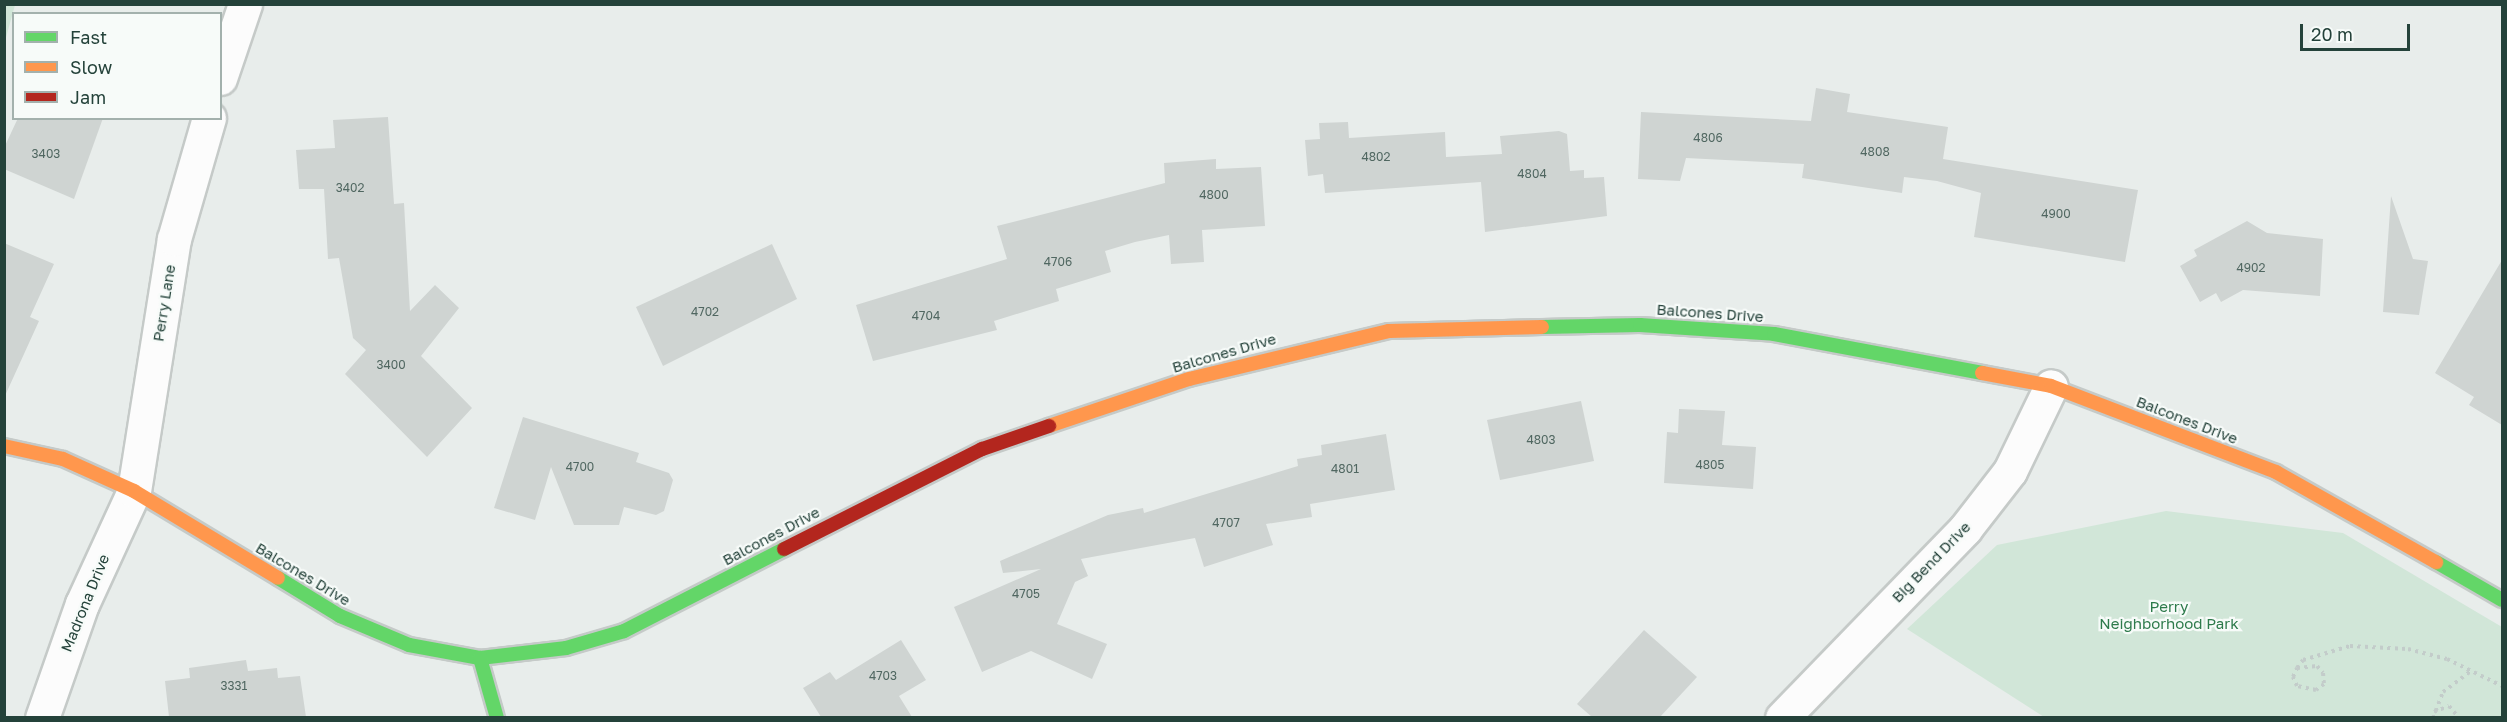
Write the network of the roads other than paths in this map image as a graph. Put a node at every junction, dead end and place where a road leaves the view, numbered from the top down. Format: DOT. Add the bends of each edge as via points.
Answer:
graph roads {
  1 [pos="245,4"];
  2 [pos="222,72"];
  3 [pos="208,120"];
  4 [pos="2051,386"];
  5 [pos="4,446"];
  6 [pos="134,491"];
  7 [pos="2502,600"];
  8 [pos="480,658"];
  9 [pos="42,717"];
  10 [pos="497,717"];
  11 [pos="1782,717"];
  1 -- 2 [label="street"];
  3 -- 6 [label="street, Perry Lane" via="174,239"];
  4 -- 7 [label="street, Balcones Drive" via="2276,472"];
  4 -- 8 [label="street, Balcones Drive" via="1774,334 1628,325 1389,331 1282,353 1061,419 888,492 624,631 566,648"];
  4 -- 11 [label="street, Big Bend Drive" via="2010,471 1965,529"];
  5 -- 6 [label="street, Balcones Drive" via="63,459"];
  6 -- 8 [label="street, Balcones Drive" via="340,616 409,645"];
  6 -- 9 [label="street, Madrona Drive" via="82,604"];
  8 -- 10 [label="street"];
}
